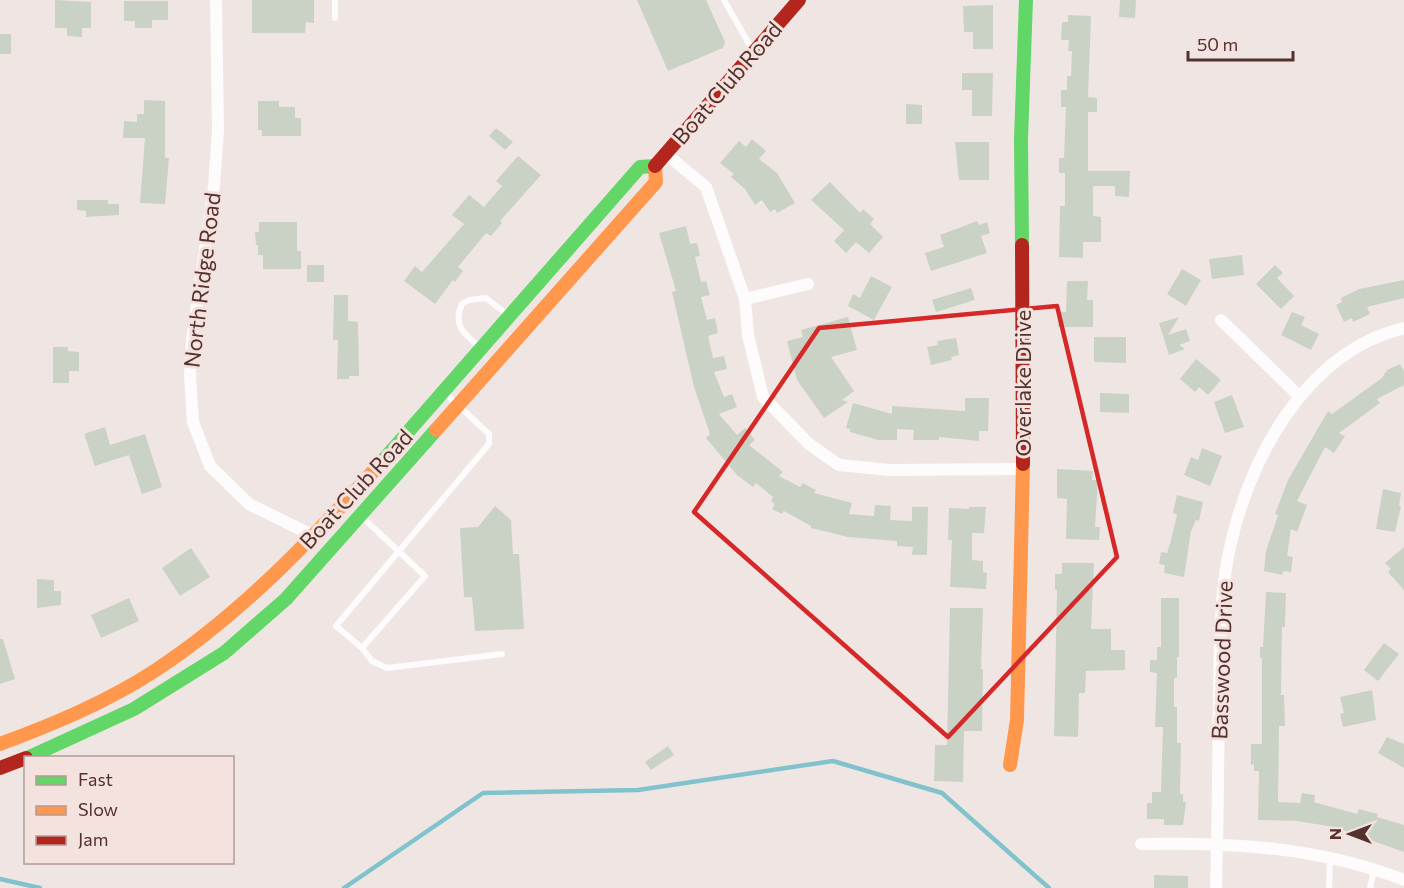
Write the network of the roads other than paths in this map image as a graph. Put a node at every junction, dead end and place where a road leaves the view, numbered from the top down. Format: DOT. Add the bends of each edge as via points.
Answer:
graph roads {
  1 [pos="216,0"];
  2 [pos="335,0"];
  3 [pos="724,0"];
  4 [pos="799,0"];
  5 [pos="1026,0"];
  6 [pos="335,18"];
  7 [pos="754,52"];
  8 [pos="665,153"];
  9 [pos="655,166"];
  10 [pos="808,284"];
  11 [pos="745,299"];
  12 [pos="510,316"];
  13 [pos="1221,320"];
  14 [pos="1404,328"];
  15 [pos="482,349"];
  16 [pos="444,392"];
  17 [pos="1299,396"];
  18 [pos="459,408"];
  19 [pos="1023,469"];
  20 [pos="361,516"];
  21 [pos="314,536"];
  22 [pos="399,553"];
  23 [pos="362,648"];
  24 [pos="502,654"];
  25 [pos="0,744"];
  26 [pos="30,756"];
  27 [pos="24,759"];
  28 [pos="1010,765"];
  29 [pos="0,768"];
  30 [pos="1217,843"];
  31 [pos="1141,844"];
  32 [pos="1330,858"];
  33 [pos="1374,870"];
  34 [pos="1404,880"];
  35 [pos="1216,888"];
  36 [pos="1329,888"];
  37 [pos="1370,888"];
  1 -- 21 [label="street, North Ridge Road" via="216,152 189,375 194,422 210,466 249,504"];
  2 -- 6 [label="lane"];
  3 -- 7 [label="lane"];
  4 -- 7 [label="main road, Boat Club Road"];
  5 -- 19 [label="main road, Overlake Drive" via="1021,139"];
  7 -- 8 [label="main road, Boat Club Road"];
  8 -- 9 [label="main road, Boat Club Road"];
  8 -- 11 [label="street" via="706,187"];
  9 -- 12 [label="main road, Boat Club Road" via="640,167"];
  9 -- 18 [label="main road, Boat Club Road" via="656,182"];
  10 -- 11 [label="street"];
  11 -- 19 [label="street" via="748,334 763,397 802,438 839,465 889,470"];
  12 -- 15 [label="main road, Boat Club Road"];
  12 -- 15 [label="lane" via="486,298 462,304 458,322 461,331"];
  13 -- 17 [label="street"];
  14 -- 17 [label="street, Basswood Drive" via="1359,345 1332,364"];
  15 -- 16 [label="main road, Boat Club Road"];
  16 -- 18 [label="lane"];
  16 -- 21 [label="main road, Boat Club Road"];
  17 -- 30 [label="street, Basswood Drive" via="1256,471 1228,557 1220,622"];
  18 -- 20 [label="main road, Boat Club Road"];
  18 -- 22 [label="lane" via="489,434 489,444"];
  19 -- 28 [label="main road, Overlake Drive" via="1017,720"];
  20 -- 22 [label="lane"];
  20 -- 26 [label="main road, Boat Club Road" via="286,599 224,653 134,709"];
  21 -- 25 [label="main road, Boat Club Road" via="221,623 155,670 99,702"];
  22 -- 23 [label="lane" via="425,576"];
  22 -- 23 [label="lane" via="336,626"];
  23 -- 24 [label="lane" via="372,662 387,668"];
  27 -- 29 [label="main road, Boat Club Road"];
  30 -- 31 [label="street"];
  30 -- 32 [label="street" via="1270,847"];
  30 -- 35 [label="street, Basswood Drive"];
  32 -- 33 [label="street"];
  32 -- 36 [label="lane"];
  33 -- 34 [label="street"];
  33 -- 37 [label="lane"];
}
